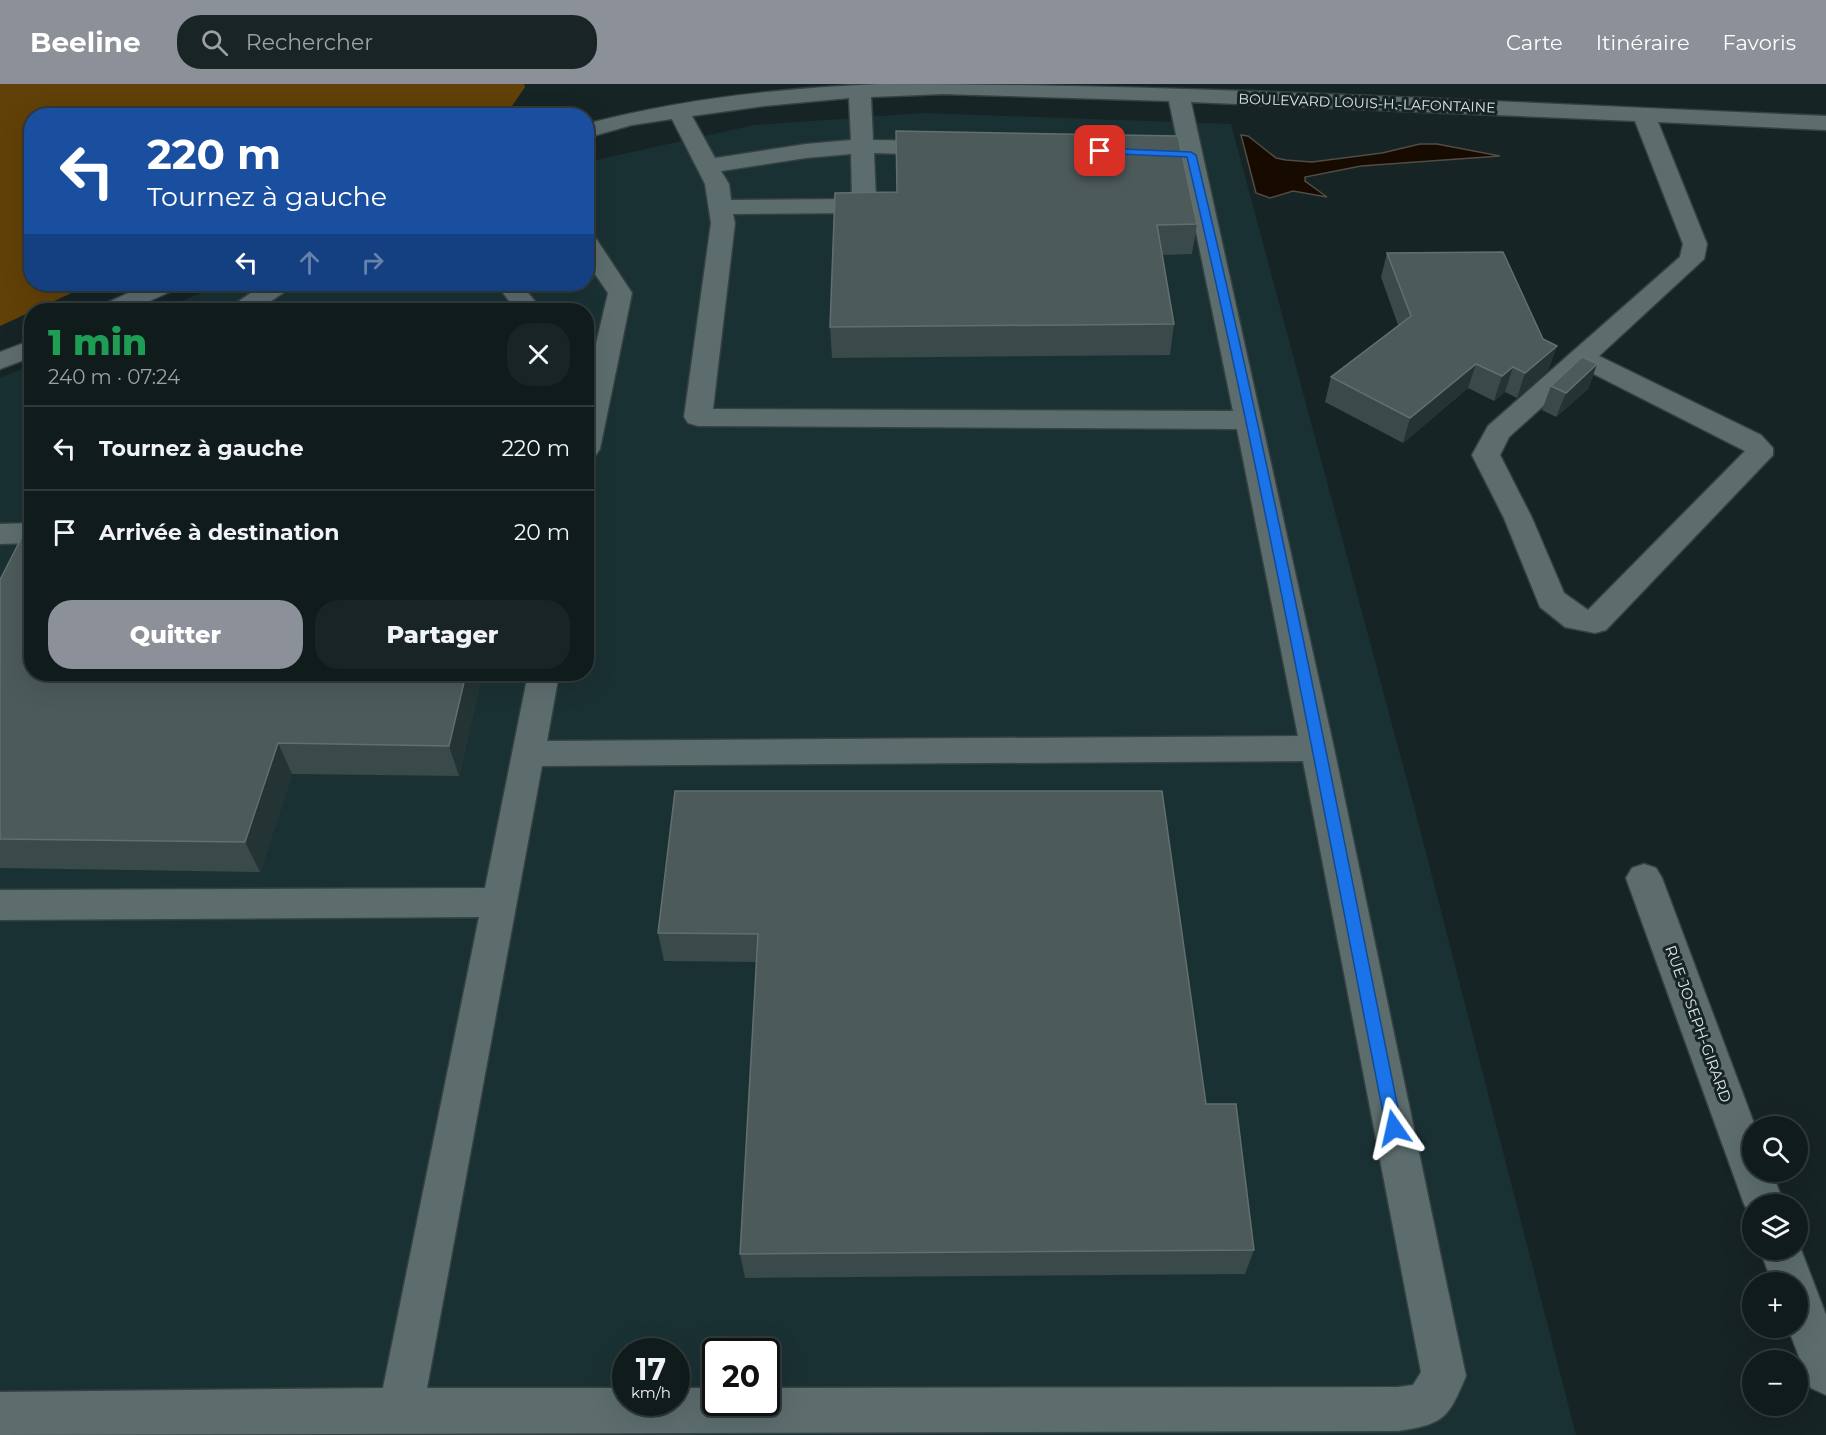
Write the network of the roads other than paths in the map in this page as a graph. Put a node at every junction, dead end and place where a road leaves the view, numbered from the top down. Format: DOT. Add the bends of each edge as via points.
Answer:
graph roads {
  1 [pos="860,91"];
  2 [pos="1179,95"];
  3 [pos="679,112"];
  4 [pos="1644,115"];
  5 [pos="1826,123"];
  6 [pos="594,128"];
  7 [pos="862,146"];
  8 [pos="964,148"];
  9 [pos="708,166"];
  10 [pos="721,207"];
  11 [pos="594,254"];
  12 [pos="152,291"];
  13 [pos="270,291"];
  14 [pos="514,291"];
  15 [pos="126,303"];
  16 [pos="252,303"];
  17 [pos="523,303"];
  18 [pos="24,351"];
  19 [pos="1582,358"];
  20 [pos="0,361"];
  21 [pos="594,412"];
  22 [pos="1250,420"];
  23 [pos="24,533"];
  24 [pos="0,534"];
  25 [pos="542,681"];
  26 [pos="1318,748"];
  27 [pos="528,754"];
  28 [pos="1644,878"];
  29 [pos="500,902"];
  30 [pos="0,905"];
  31 [pos="1760,1194"];
  32 [pos="1808,1324"];
  33 [pos="1826,1373"];
  34 [pos="0,1414"];
  35 [pos="398,1423"];
  1 -- 2 [label="street, BOULEVARD LOUIS-H.-LAFONTAINE" via="943,88"];
  1 -- 3 [label="street, BOULEVARD LOUIS-H.-LAFONTAINE" via="764,99"];
  1 -- 7 [label="street"];
  2 -- 4 [label="street, BOULEVARD LOUIS-H.-LAFONTAINE"];
  2 -- 22 [label="street" via="1180,154 1216,259"];
  3 -- 6 [label="street, BOULEVARD LOUIS-H.-LAFONTAINE"];
  3 -- 9 [label="street"];
  4 -- 5 [label="street, BOULEVARD LOUIS-H.-LAFONTAINE"];
  4 -- 19 [label="street" via="1695,244 1692,259"];
  7 -- 8 [label="street"];
  7 -- 9 [label="street"];
  7 -- 10 [label="street" via="864,200 856,206"];
  9 -- 10 [label="street" via="717,184"];
  10 -- 22 [label="street" via="723,223 698,417"];
  11 -- 21 [label="street" via="620,293"];
  12 -- 15 [label="street"];
  13 -- 16 [label="street"];
  14 -- 17 [label="street"];
  18 -- 20 [label="street"];
  19 -- 19 [label="street" via="1498,432 1486,456 1518,518 1551,599 1576,619 1595,622 1759,455 1759,448"];
  22 -- 26 [label="street"];
  23 -- 24 [label="street"];
  25 -- 27 [label="street"];
  26 -- 27 [label="street"];
  26 -- 35 [label="street" via="1444,1376 1426,1405 1386,1409"];
  27 -- 29 [label="street"];
  28 -- 31 [label="street, RUE JOSEPH-GIRARD"];
  29 -- 30 [label="street"];
  29 -- 35 [label="street"];
  32 -- 33 [label="street"];
  34 -- 35 [label="street"];
}
